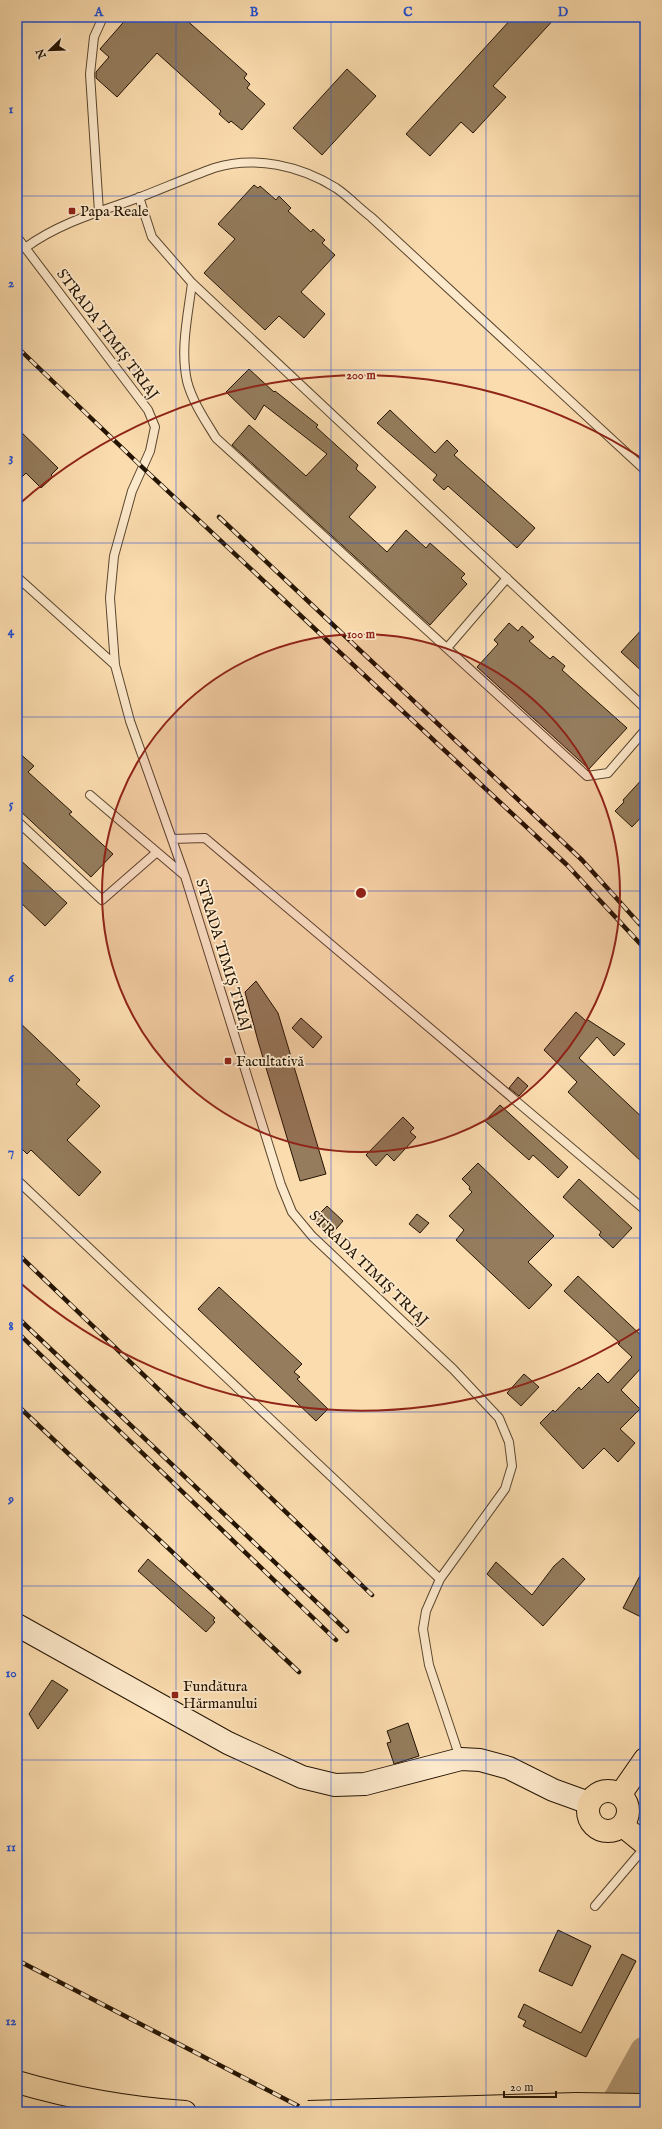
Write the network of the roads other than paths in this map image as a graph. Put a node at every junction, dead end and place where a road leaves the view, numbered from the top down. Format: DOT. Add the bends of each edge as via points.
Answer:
graph roads {
  1 [pos="103,17"];
  2 [pos="139,198"];
  3 [pos="99,212"];
  4 [pos="17,237"];
  5 [pos="25,248"];
  6 [pos="192,283"];
  7 [pos="645,470"];
  8 [pos="17,577"];
  9 [pos="507,578"];
  10 [pos="447,648"];
  11 [pos="115,665"];
  12 [pos="645,708"];
  13 [pos="645,730"];
  14 [pos="90,795"];
  15 [pos="17,822"];
  16 [pos="172,839"];
  17 [pos="157,852"];
  18 [pos="185,876"];
  19 [pos="17,1180"];
  20 [pos="645,1210"];
  21 [pos="440,1579"];
  22 [pos="17,1625"];
  23 [pos="461,1759"];
  24 [pos="645,1759"];
  25 [pos="620,1794"];
  26 [pos="589,1803"];
  27 [pos="622,1826"];
  28 [pos="645,1845"];
  29 [pos="595,1906"];
  30 [pos="17,2082"];
  31 [pos="645,2104"];
  32 [pos="186,2112"];
  33 [pos="308,2112"];
  1 -- 3 [label="lane" via="94,37 90,74"];
  2 -- 3 [label="lane"];
  2 -- 6 [label="lane" via="152,237"];
  2 -- 7 [label="lane" via="216,168 245,162 273,164 303,171 336,188"];
  3 -- 5 [label="lane" via="45,233"];
  4 -- 5 [label="lane, STRADA TIMIȘ TRIAJ"];
  5 -- 11 [label="lane, STRADA TIMIȘ TRIAJ" via="148,410 155,428 150,451 132,491 114,556 110,598"];
  6 -- 9 [label="lane"];
  6 -- 10 [label="lane" via="184,346 187,381 198,409 216,438"];
  8 -- 11 [label="lane"];
  9 -- 10 [label="lane"];
  9 -- 12 [label="lane"];
  10 -- 13 [label="lane" via="587,776 608,773"];
  11 -- 16 [label="lane, STRADA TIMIȘ TRIAJ" via="130,721"];
  14 -- 17 [label="lane"];
  15 -- 17 [label="lane" via="102,900"];
  16 -- 18 [label="lane, STRADA TIMIȘ TRIAJ"];
  16 -- 20 [label="lane" via="205,838"];
  17 -- 18 [label="lane"];
  18 -- 21 [label="lane, STRADA TIMIȘ TRIAJ" via="292,1212 312,1236 474,1391 499,1418 509,1442 512,1466 505,1489"];
  19 -- 21 [label="lane"];
  21 -- 23 [label="lane, STRADA TIMIȘ TRIAJ" via="426,1611 423,1629 432,1672"];
  22 -- 23 [label="main road" via="228,1743 302,1777 335,1785 365,1784"];
  23 -- 26 [label="main road" via="495,1763 553,1790"];
  24 -- 25 [label="main road"];
  25 -- 26 [label="main road" via="611,1791 598,1793"];
  25 -- 27 [label="main road" via="629,1808 627,1820"];
  26 -- 27 [label="main road" via="589,1817 597,1828 610,1831"];
  27 -- 28 [label="main road"];
  28 -- 29 [label="lane"];
  30 -- 32 [label="main road" via="98,2103"];
  31 -- 33 [label="main road, bridge"];
}
